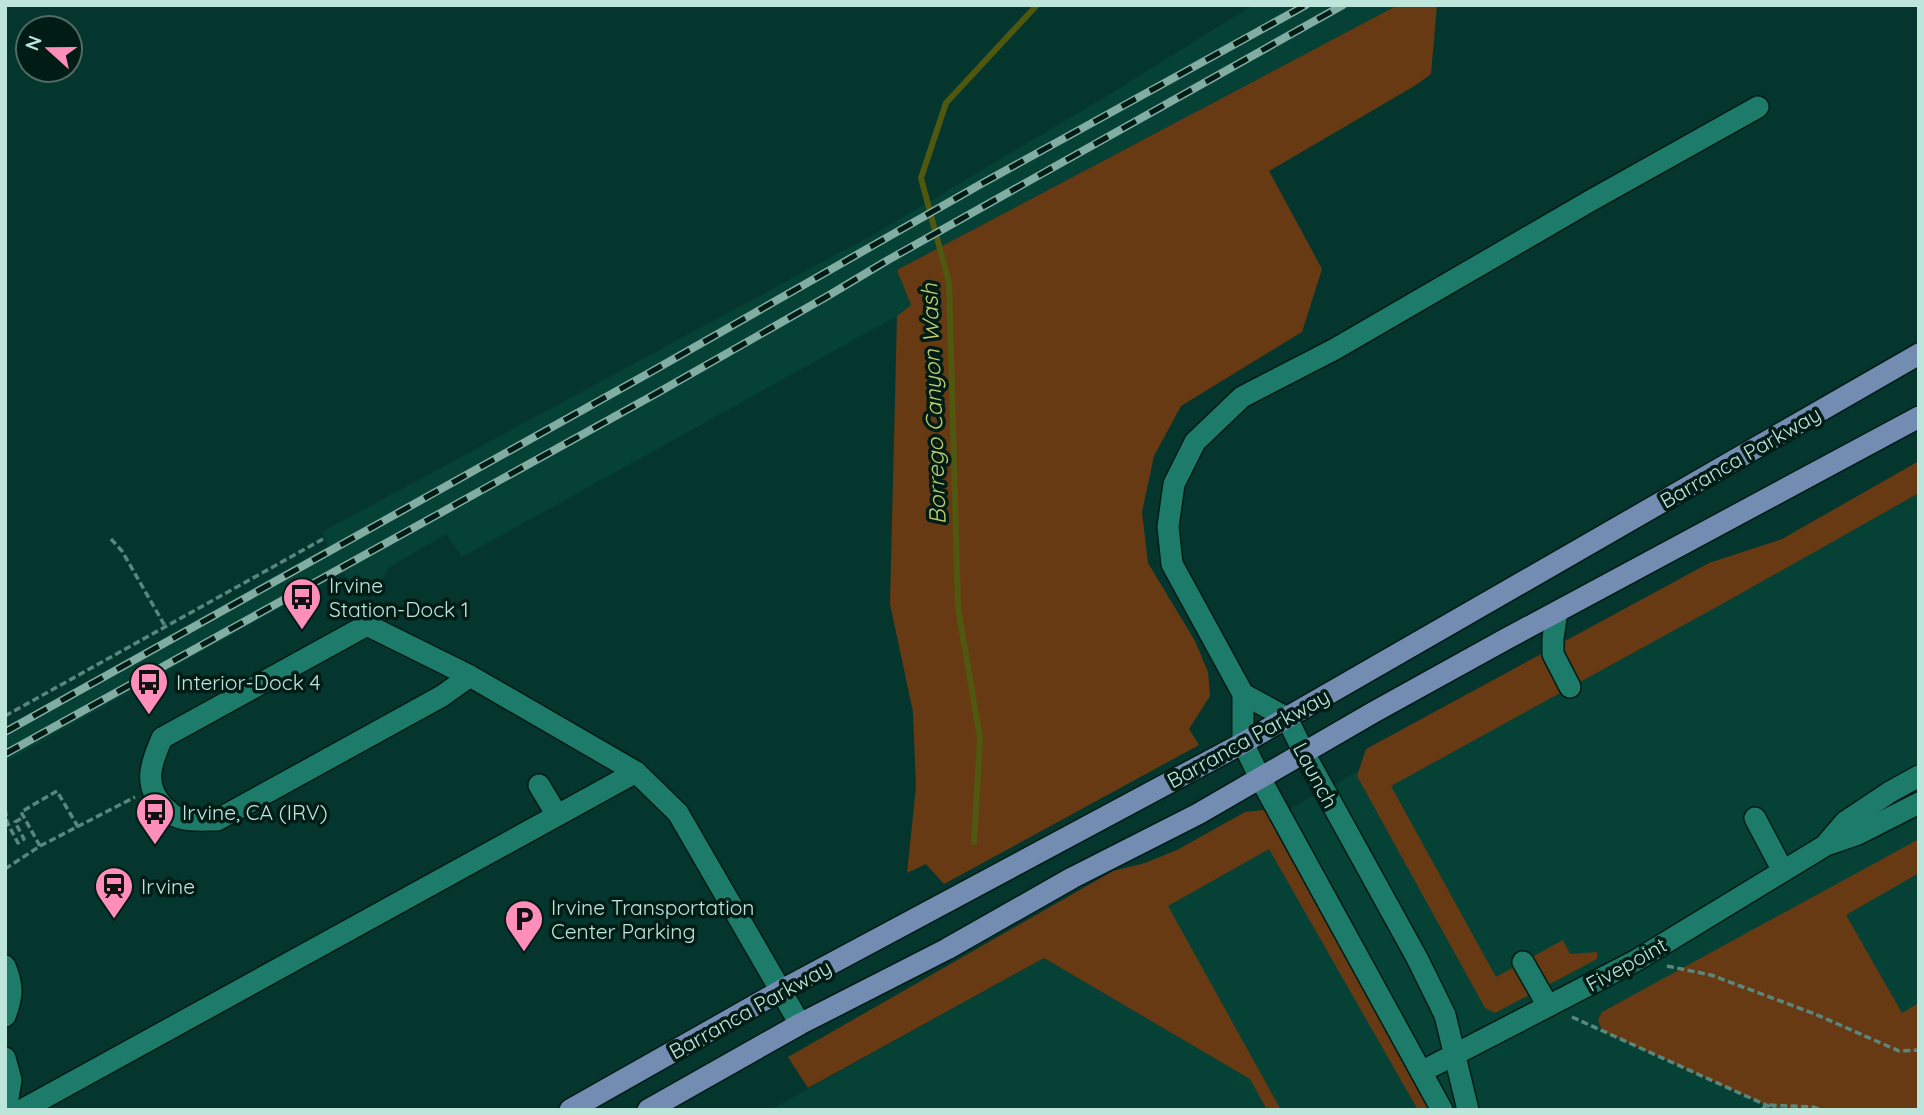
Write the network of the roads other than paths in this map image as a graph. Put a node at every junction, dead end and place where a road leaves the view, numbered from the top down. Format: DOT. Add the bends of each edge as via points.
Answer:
graph roads {
  1 [pos="1758,107"];
  2 [pos="1919,354"];
  3 [pos="1919,417"];
  4 [pos="1557,612"];
  5 [pos="470,676"];
  6 [pos="1570,687"];
  7 [pos="1242,694"];
  8 [pos="1287,718"];
  9 [pos="1242,743"];
  10 [pos="1304,753"];
  11 [pos="636,772"];
  12 [pos="1919,776"];
  13 [pos="1260,778"];
  14 [pos="539,785"];
  15 [pos="1919,803"];
  16 [pos="556,816"];
  17 [pos="1755,818"];
  18 [pos="1826,845"];
  19 [pos="1783,871"];
  20 [pos="1523,962"];
  21 [pos="5,966"];
  22 [pos="782,990"];
  23 [pos="1548,1006"];
  24 [pos="5,1016"];
  25 [pos="800,1024"];
  26 [pos="1453,1054"];
  27 [pos="5,1058"];
  28 [pos="1421,1072"];
  29 [pos="6,1110"];
  30 [pos="22,1110"];
  31 [pos="570,1110"];
  32 [pos="648,1110"];
  33 [pos="1442,1110"];
  34 [pos="1468,1110"];
  1 -- 7 [label="street" via="1335,349 1242,397 1195,442 1174,484 1168,527 1172,564"];
  2 -- 8 [label="main road, Barranca Parkway"];
  3 -- 4 [label="main road, Barranca Parkway"];
  4 -- 6 [label="street" via="1553,654"];
  4 -- 10 [label="main road, Barranca Parkway"];
  5 -- 5 [label="street" via="367,625 162,738 152,761 151,789 174,816 217,820 442,696"];
  5 -- 11 [label="street"];
  7 -- 8 [label="street, Launch"];
  7 -- 9 [label="street"];
  8 -- 9 [label="main road, Barranca Parkway"];
  8 -- 10 [label="street, Launch"];
  9 -- 13 [label="street"];
  9 -- 22 [label="main road, Barranca Parkway"];
  10 -- 13 [label="main road, Barranca Parkway"];
  10 -- 26 [label="street, Launch" via="1418,958 1445,1015"];
  11 -- 16 [label="street"];
  11 -- 22 [label="street" via="678,813"];
  12 -- 18 [label="street, Fivepoint" via="1845,822"];
  13 -- 25 [label="main road, Barranca Parkway"];
  13 -- 28 [label="street"];
  14 -- 16 [label="street"];
  15 -- 18 [label="street, Fivepoint"];
  16 -- 30 [label="street" via="354,937"];
  17 -- 19 [label="street"];
  18 -- 19 [label="street, Fivepoint"];
  19 -- 23 [label="street, Fivepoint" via="1637,960"];
  20 -- 23 [label="street"];
  21 -- 24 [label="street" via="12,982"];
  22 -- 25 [label="street"];
  22 -- 31 [label="main road, Barranca Parkway"];
  23 -- 26 [label="street, Fivepoint"];
  25 -- 32 [label="main road, Barranca Parkway"];
  26 -- 28 [label="street, Fivepoint"];
  26 -- 34 [label="street, Launch"];
  27 -- 29 [label="street" via="11,1080"];
  28 -- 33 [label="street"];
}
